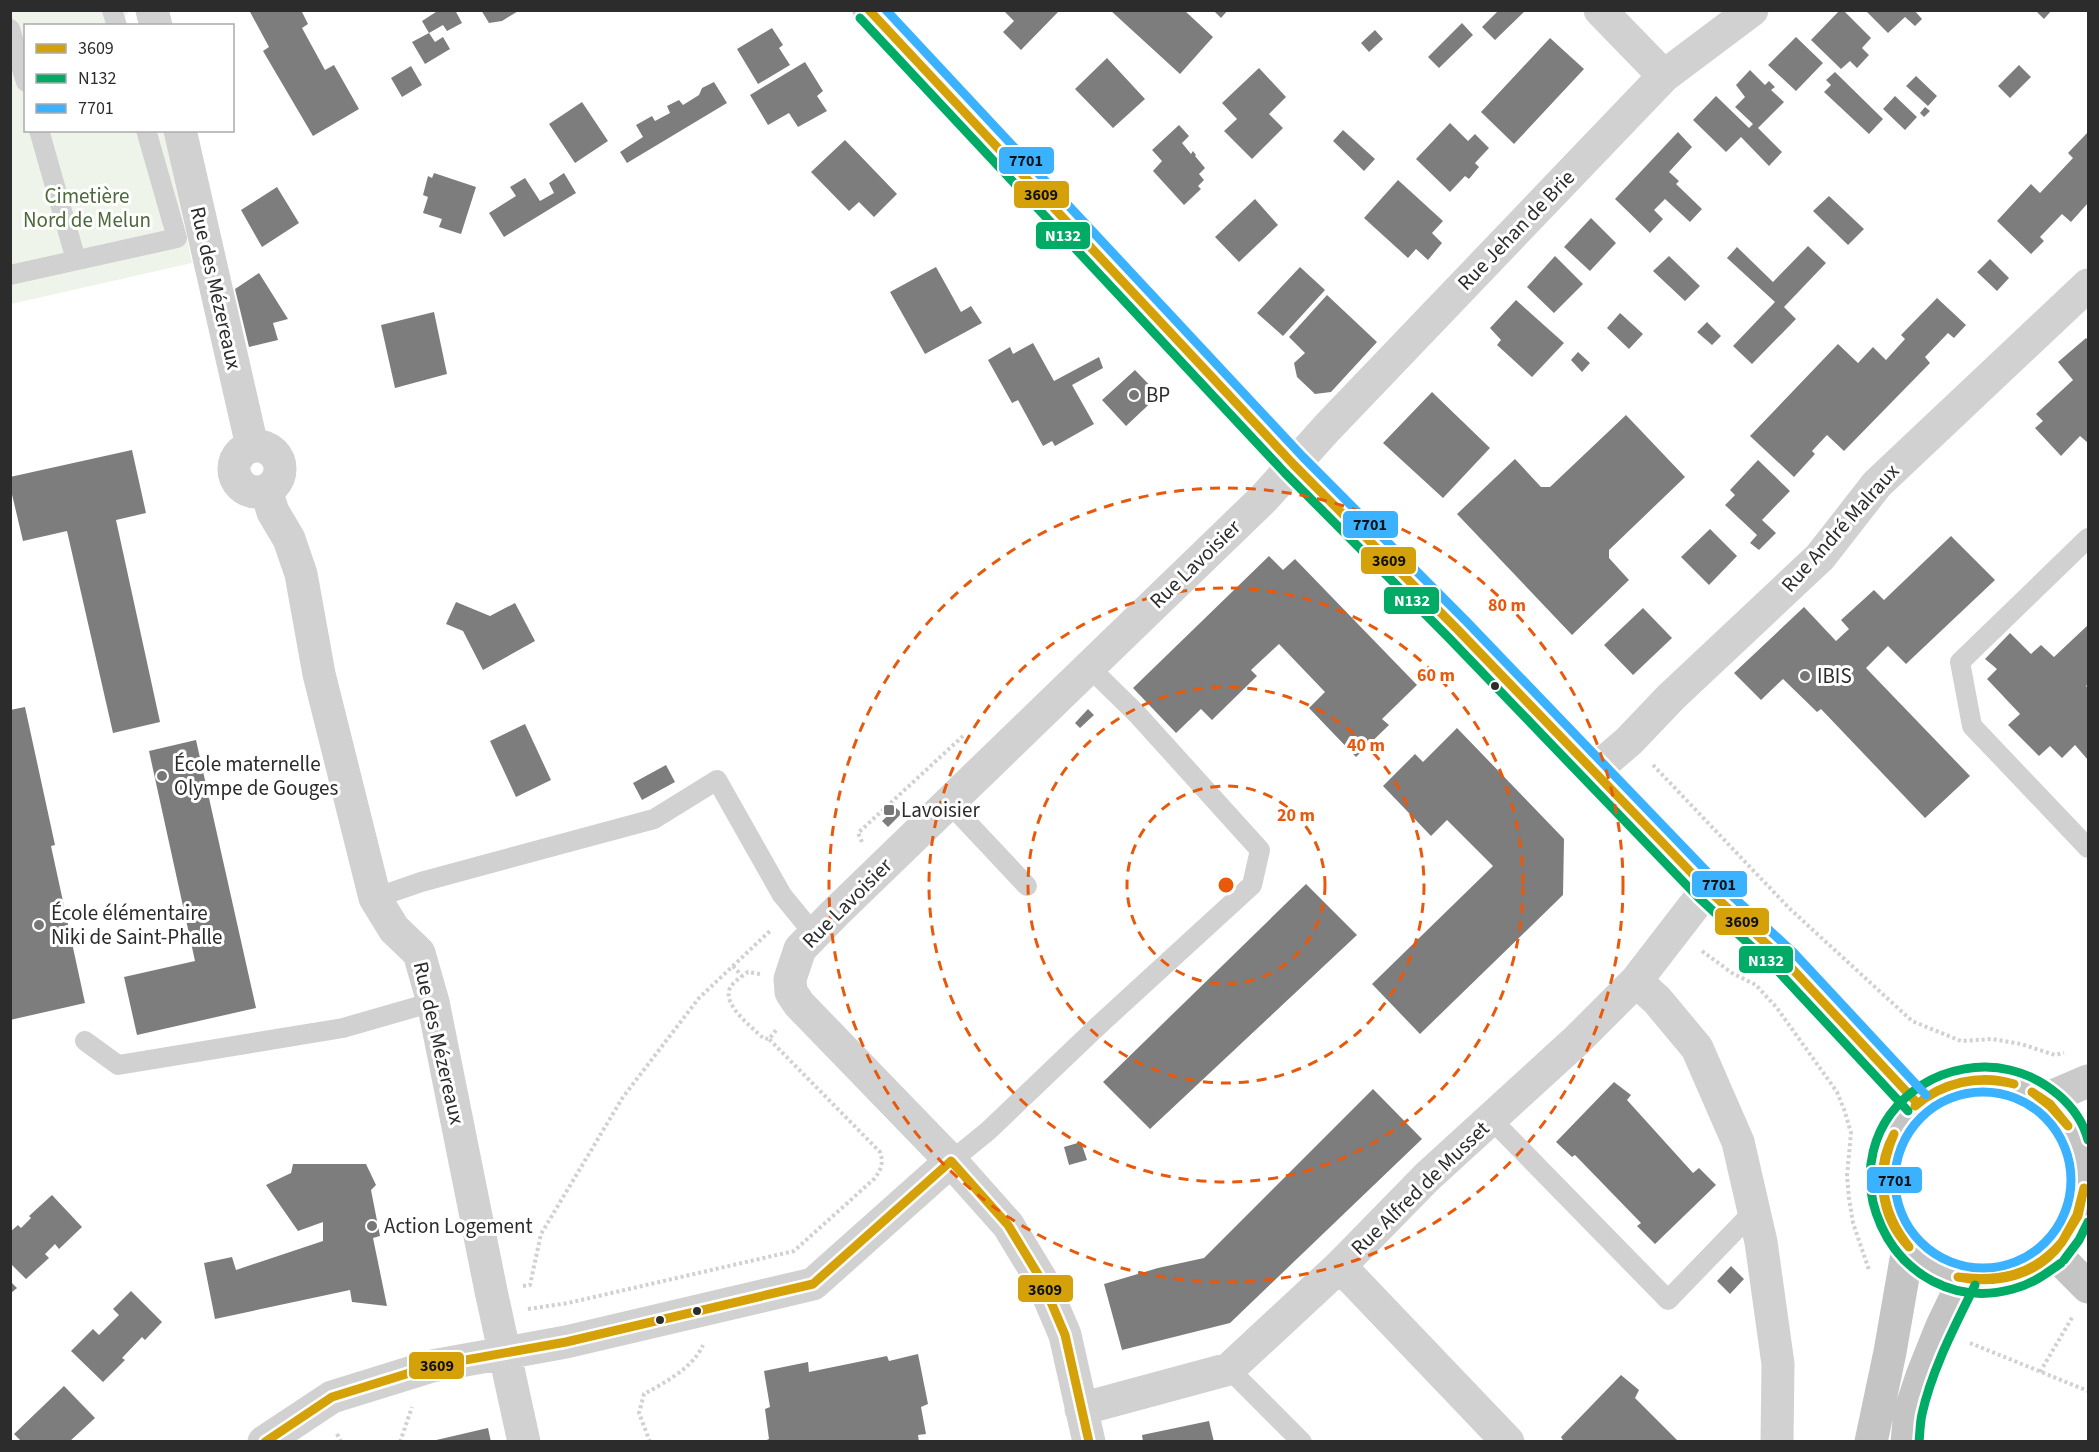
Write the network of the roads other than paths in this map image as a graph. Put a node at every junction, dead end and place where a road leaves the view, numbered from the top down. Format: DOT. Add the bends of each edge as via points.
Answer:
graph roads {
  1 [pos="869,10"];
  2 [pos="1600,10"];
  3 [pos="1752,10"];
  4 [pos="10,29"];
  5 [pos="21,70"];
  6 [pos="1664,76"];
  7 [pos="40,132"];
  8 [pos="148,132"];
  9 [pos="180,132"];
  10 [pos="76,260"];
  11 [pos="10,275"];
  12 [pos="2088,285"];
  13 [pos="1293,465"];
  14 [pos="2088,538"];
  15 [pos="1089,667"];
  16 [pos="1593,772"];
  17 [pos="949,803"];
  18 [pos="2088,848"];
  19 [pos="1027,886"];
  20 [pos="1712,893"];
  21 [pos="375,898"];
  22 [pos="814,934"];
  23 [pos="1636,981"];
  24 [pos="433,1002"];
  25 [pos="84,1041"];
  26 [pos="2088,1081"];
  27 [pos="2046,1099"];
  28 [pos="1917,1103"];
  29 [pos="1491,1119"];
  30 [pos="951,1161"];
  31 [pos="2087,1173"];
  32 [pos="1754,1211"];
  33 [pos="1908,1248"];
  34 [pos="2054,1253"];
  35 [pos="1340,1266"];
  36 [pos="1964,1280"];
  37 [pos="2081,1302"];
  38 [pos="504,1352"];
  39 [pos="1229,1369"];
  40 [pos="1082,1409"];
  41 [pos="264,1442"];
  42 [pos="524,1442"];
  43 [pos="1089,1442"];
  44 [pos="1302,1442"];
  45 [pos="1508,1442"];
  46 [pos="1777,1442"];
  47 [pos="1871,1442"];
  48 [pos="1907,1442"];
  1 -- 13 [label="main road"];
  2 -- 6 [label="street"];
  3 -- 6 [label="street, Rue Jehan de Brie"];
  4 -- 5 [label="lane"];
  6 -- 13 [label="street, Rue Jehan de Brie"];
  7 -- 10 [label="lane"];
  8 -- 10 [label="lane" via="177,238"];
  9 -- 21 [label="street, Rue des Mézereaux" via="252,446 270,450 279,462 278,477 266,490 301,574 319,674"];
  10 -- 11 [label="lane"];
  12 -- 16 [label="street, Rue André Malraux" via="1877,484 1820,557"];
  13 -- 15 [label="street, Rue Lavoisier" via="1264,498"];
  13 -- 16 [label="main road"];
  14 -- 18 [label="lane" via="1960,663 1972,726"];
  15 -- 17 [label="street, Rue Lavoisier"];
  15 -- 30 [label="lane" via="1260,850 1252,885"];
  16 -- 20 [label="main road"];
  17 -- 19 [label="lane"];
  17 -- 22 [label="street, Rue Lavoisier"];
  20 -- 23 [label="street, Rue Alfred de Musset" via="1678,927"];
  20 -- 28 [label="main road" via="1785,962"];
  21 -- 22 [label="lane" via="654,819 717,780 782,895"];
  21 -- 24 [label="street, Rue des Mézereaux" via="394,929 419,953"];
  22 -- 30 [label="street, Rue Lavoisier" via="800,949 790,979 791,992"];
  23 -- 29 [label="street, Rue Alfred de Musset"];
  23 -- 32 [label="street" via="1697,1048 1738,1142"];
  24 -- 25 [label="lane" via="343,1028 118,1065"];
  24 -- 38 [label="street, Rue des Mézereaux"];
  26 -- 27 [label="main road"];
  27 -- 28 [label="main road" via="2015,1083 1981,1078 1947,1085"];
  27 -- 31 [label="main road" via="2074,1133"];
  28 -- 33 [label="main road" via="1897,1128 1884,1157 1882,1190 1890,1221"];
  29 -- 32 [label="lane" via="1668,1300"];
  29 -- 35 [label="street, Rue Alfred de Musset" via="1427,1177"];
  30 -- 38 [label="street" via="813,1284 566,1342"];
  30 -- 40 [label="street, Rue Lavoisier" via="1008,1225 1042,1281 1065,1335"];
  31 -- 34 [label="main road" via="2072,1230"];
  32 -- 46 [label="street" via="1778,1364"];
  33 -- 36 [label="main road" via="1935,1269"];
  33 -- 47 [label="main road"];
  34 -- 36 [label="main road" via="2027,1272 1996,1281"];
  34 -- 37 [label="main road"];
  35 -- 39 [label="street, Rue Alfred de Musset"];
  35 -- 45 [label="street"];
  36 -- 48 [label="main road" via="1922,1376 1910,1412"];
  38 -- 41 [label="street" via="432,1366 332,1397"];
  38 -- 42 [label="street, Rue des Mézereaux"];
  39 -- 40 [label="street, Rue Alfred de Musset"];
  39 -- 44 [label="lane"];
  40 -- 43 [label="street, Rue Lavoisier"];
}
